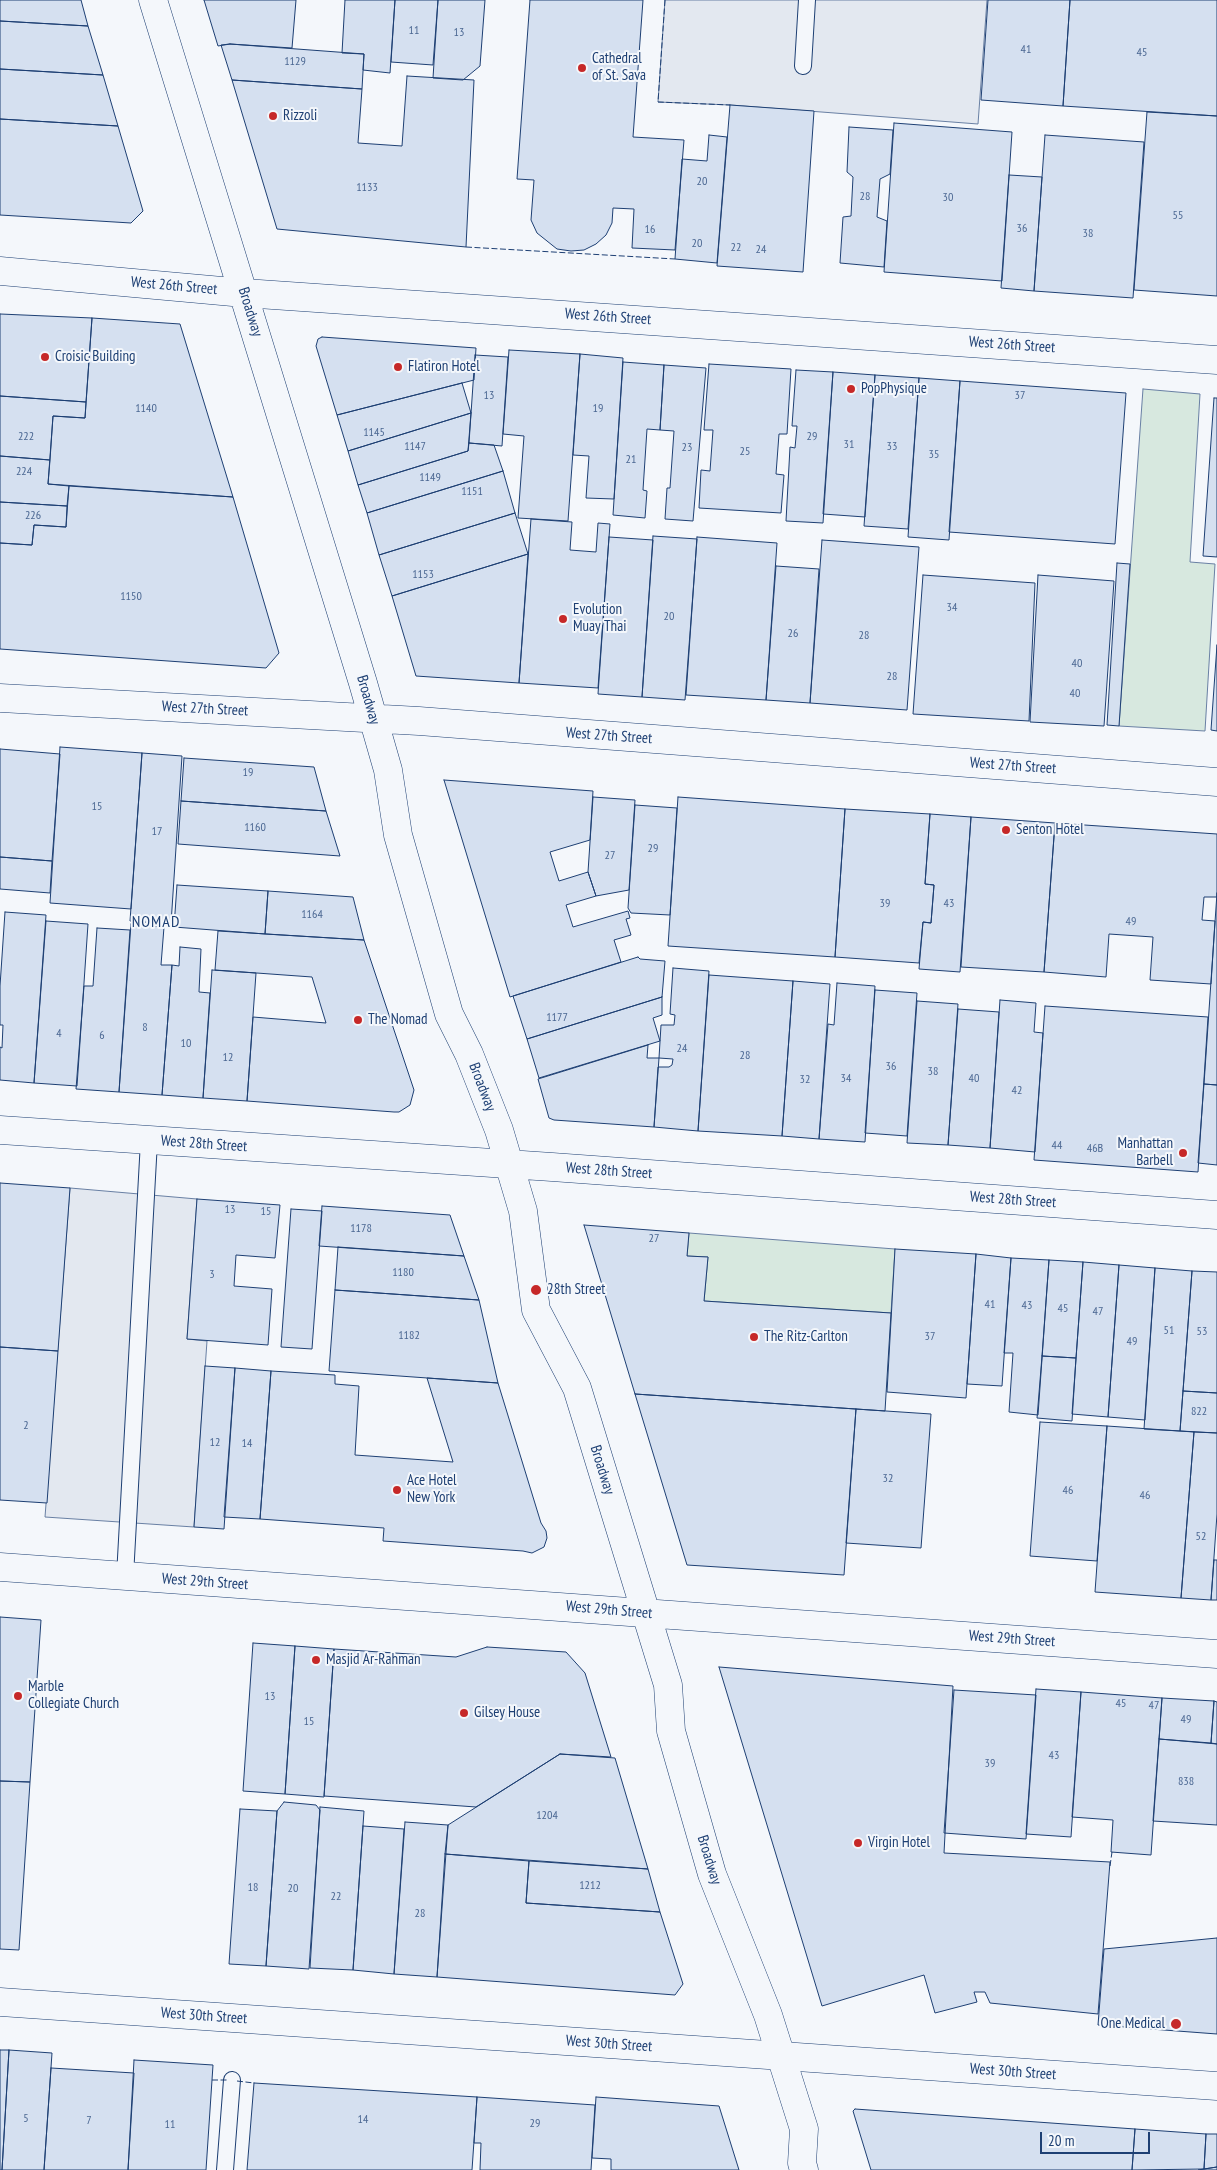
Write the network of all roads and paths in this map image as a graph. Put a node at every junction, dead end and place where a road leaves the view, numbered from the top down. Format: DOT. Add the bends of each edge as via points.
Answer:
graph roads {
  1 [pos="153,0"];
  2 [pos="807,0"];
  3 [pos="803,66"];
  4 [pos="0,271"];
  5 [pos="244,292"];
  6 [pos="1217,360"];
  7 [pos="0,698"];
  8 [pos="373,718"];
  9 [pos="1217,782"];
  10 [pos="0,1130"];
  11 [pos="148,1141"];
  12 [pos="509,1164"];
  13 [pos="1217,1215"];
  14 [pos="0,1567"];
  15 [pos="125,1576"];
  16 [pos="645,1613"];
  17 [pos="1217,1654"];
  18 [pos="0,2002"];
  19 [pos="781,2055"];
  20 [pos="232,2080"];
  21 [pos="1217,2086"];
  22 [pos="225,2170"];
  23 [pos="804,2170"];
  1 -- 5 [label="street, Broadway"];
  2 -- 3 [label="lane"];
  4 -- 5 [label="street, West 26th Street"];
  5 -- 6 [label="street, West 26th Street"];
  5 -- 8 [label="street, Broadway"];
  7 -- 8 [label="street, West 27th Street"];
  8 -- 9 [label="street, West 27th Street"];
  8 -- 12 [label="street, Broadway" via="388,770 398,835 449,1014 469,1054"];
  10 -- 11 [label="street, West 28th Street"];
  11 -- 12 [label="street, West 28th Street"];
  11 -- 15 [label="lane"];
  12 -- 13 [label="street, West 28th Street"];
  12 -- 16 [label="street, Broadway" via="523,1210 536,1310 577,1388"];
  14 -- 15 [label="street, West 29th Street"];
  15 -- 16 [label="street, West 29th Street"];
  16 -- 17 [label="street, West 29th Street"];
  16 -- 19 [label="street, Broadway" via="668,1685 671,1731 712,1874"];
  18 -- 19 [label="street, West 30th Street"];
  19 -- 21 [label="street, West 30th Street"];
  19 -- 23 [label="street, Broadway" via="804,2129"];
  20 -- 22 [label="lane"];
}
